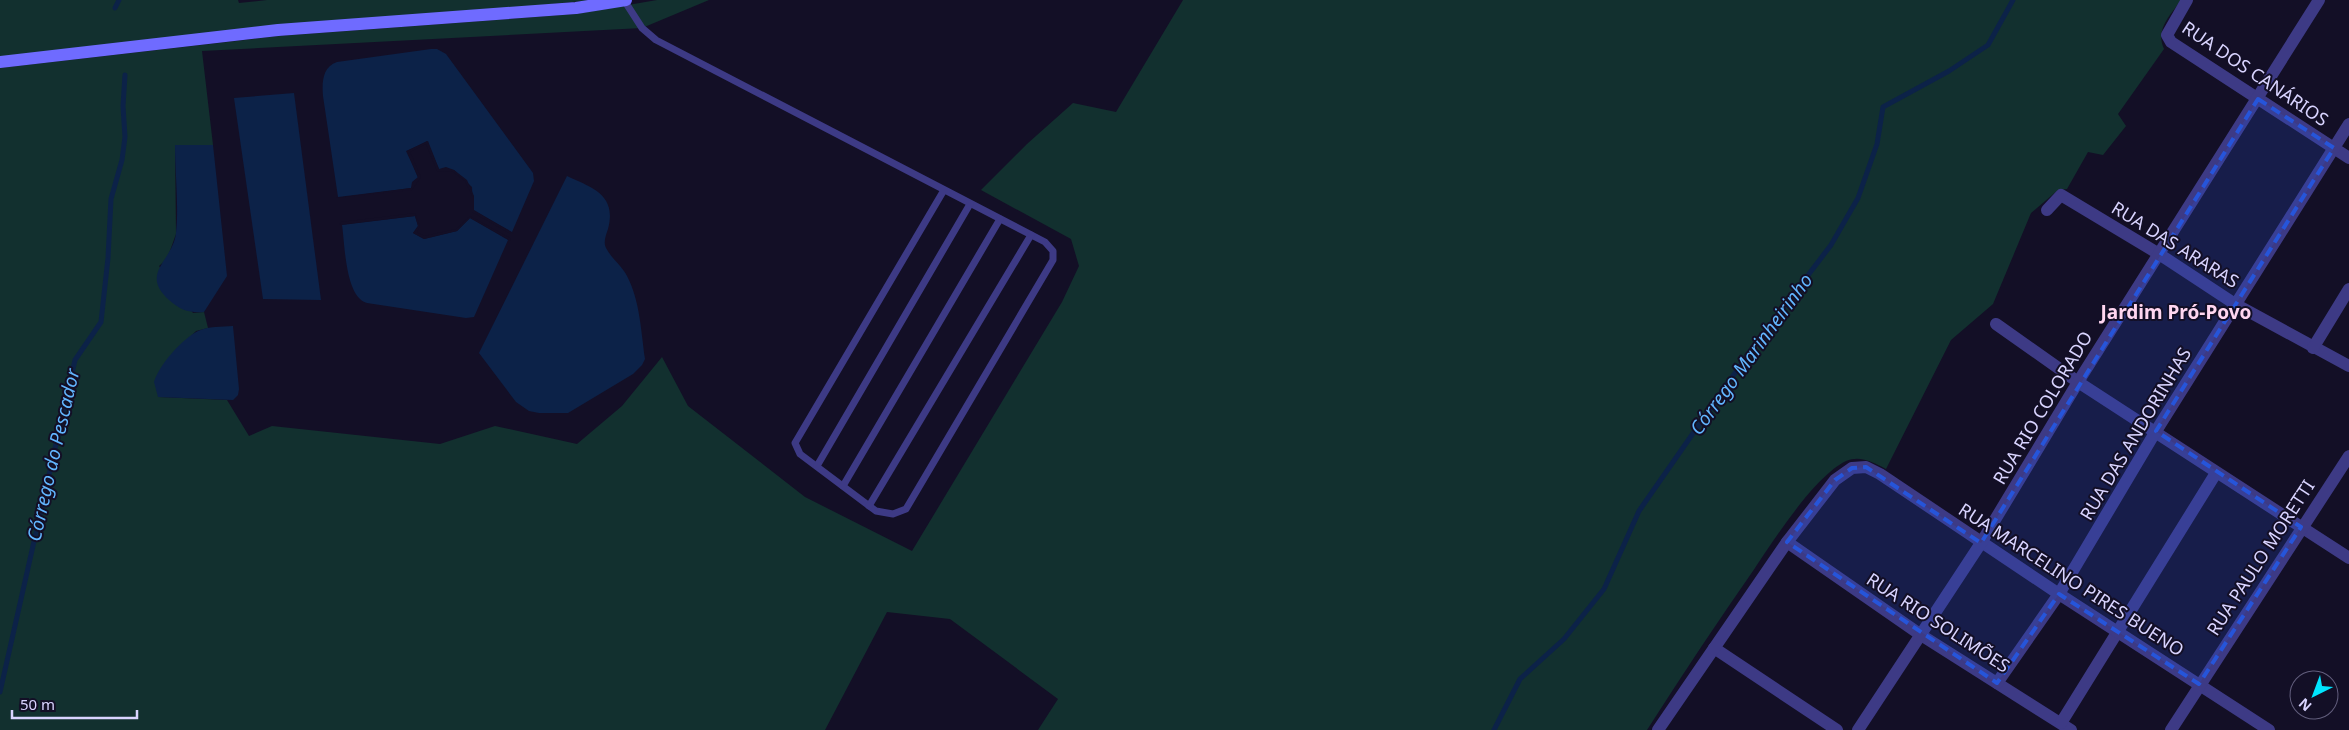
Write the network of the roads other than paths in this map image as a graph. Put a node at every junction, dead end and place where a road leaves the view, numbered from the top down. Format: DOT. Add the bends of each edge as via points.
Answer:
graph roads {
  1 [pos="625,0"];
  2 [pos="2187,0"];
  3 [pos="2319,0"];
  4 [pos="0,62"];
  5 [pos="2258,98"];
  6 [pos="2349,124"];
  7 [pos="2334,148"];
  8 [pos="2349,158"];
  9 [pos="944,190"];
  10 [pos="970,204"];
  11 [pos="2047,210"];
  12 [pos="1000,219"];
  13 [pos="1031,235"];
  14 [pos="2159,254"];
  15 [pos="2349,289"];
  16 [pos="2235,304"];
  17 [pos="1996,324"];
  18 [pos="2313,348"];
  19 [pos="2349,366"];
  20 [pos="2078,382"];
  21 [pos="2156,432"];
  22 [pos="2349,456"];
  23 [pos="817,466"];
  24 [pos="2216,473"];
  25 [pos="843,486"];
  26 [pos="869,506"];
  27 [pos="2302,526"];
  28 [pos="1787,542"];
  29 [pos="1982,543"];
  30 [pos="2349,558"];
  31 [pos="2059,594"];
  32 [pos="2118,632"];
  33 [pos="1921,635"];
  34 [pos="1714,648"];
  35 [pos="1997,683"];
  36 [pos="2200,684"];
  37 [pos="2066,727"];
  38 [pos="1658,730"];
  39 [pos="1837,730"];
  40 [pos="1858,730"];
  41 [pos="2171,730"];
  42 [pos="2269,730"];
  1 -- 4 [label="main road" via="576,8 278,30"];
  1 -- 9 [label="lane" via="642,28 656,40"];
  2 -- 5 [label="street, RUA DOS CANÁRIOS" via="2167,34 2171,42"];
  3 -- 5 [label="street, RUA RIO COLORADO"];
  5 -- 7 [label="street, RUA DOS CANÁRIOS"];
  5 -- 14 [label="street, RUA RIO COLORADO"];
  6 -- 7 [label="street, RUA DAS ANDORINHAS"];
  7 -- 8 [label="street, RUA DOS CANÁRIOS"];
  7 -- 16 [label="street, RUA DAS ANDORINHAS"];
  9 -- 10 [label="lane"];
  9 -- 23 [label="lane" via="794,443 800,454"];
  10 -- 12 [label="lane"];
  10 -- 23 [label="lane"];
  11 -- 14 [label="street, RUA DAS ARARAS" via="2061,195"];
  12 -- 13 [label="lane"];
  12 -- 25 [label="lane"];
  13 -- 26 [label="lane"];
  13 -- 26 [label="lane" via="1045,242 1053,251 1053,260 906,509 893,514 876,511"];
  14 -- 16 [label="street, RUA DAS ARARAS"];
  14 -- 20 [label="street, RUA RIO COLORADO"];
  15 -- 18 [label="street"];
  16 -- 18 [label="street, RUA DAS ARARAS"];
  16 -- 21 [label="street, RUA DAS ANDORINHAS"];
  17 -- 20 [label="street"];
  18 -- 19 [label="street, RUA DAS ARARAS"];
  20 -- 21 [label="street"];
  20 -- 29 [label="street, RUA RIO COLORADO"];
  21 -- 24 [label="street"];
  21 -- 31 [label="street, RUA DAS ANDORINHAS"];
  22 -- 27 [label="street, RUA PAULO MORETTI"];
  23 -- 25 [label="lane"];
  24 -- 27 [label="street"];
  24 -- 32 [label="street"];
  25 -- 26 [label="lane"];
  27 -- 30 [label="street"];
  27 -- 36 [label="street, RUA PAULO MORETTI"];
  28 -- 29 [label="street, RUA MARCELINO PIRES BUENO" via="1835,480 1852,468 1866,466"];
  28 -- 33 [label="street, RUA RIO SOLIMÕES"];
  28 -- 34 [label="street"];
  29 -- 31 [label="street, RUA MARCELINO PIRES BUENO"];
  29 -- 33 [label="street, RUA RIO COLORADO"];
  31 -- 32 [label="street, RUA MARCELINO PIRES BUENO"];
  31 -- 35 [label="street, RUA DAS ANDORINHAS"];
  32 -- 36 [label="street, RUA MARCELINO PIRES BUENO"];
  32 -- 37 [label="street"];
  33 -- 35 [label="street, RUA RIO SOLIMÕES"];
  33 -- 40 [label="street, RUA RIO COLORADO"];
  34 -- 38 [label="street"];
  34 -- 39 [label="street"];
  35 -- 37 [label="street, RUA RIO SOLIMÕES"];
  36 -- 41 [label="street, RUA PAULO MORETTI"];
  36 -- 42 [label="street, RUA MARCELINO PIRES BUENO"];
}
